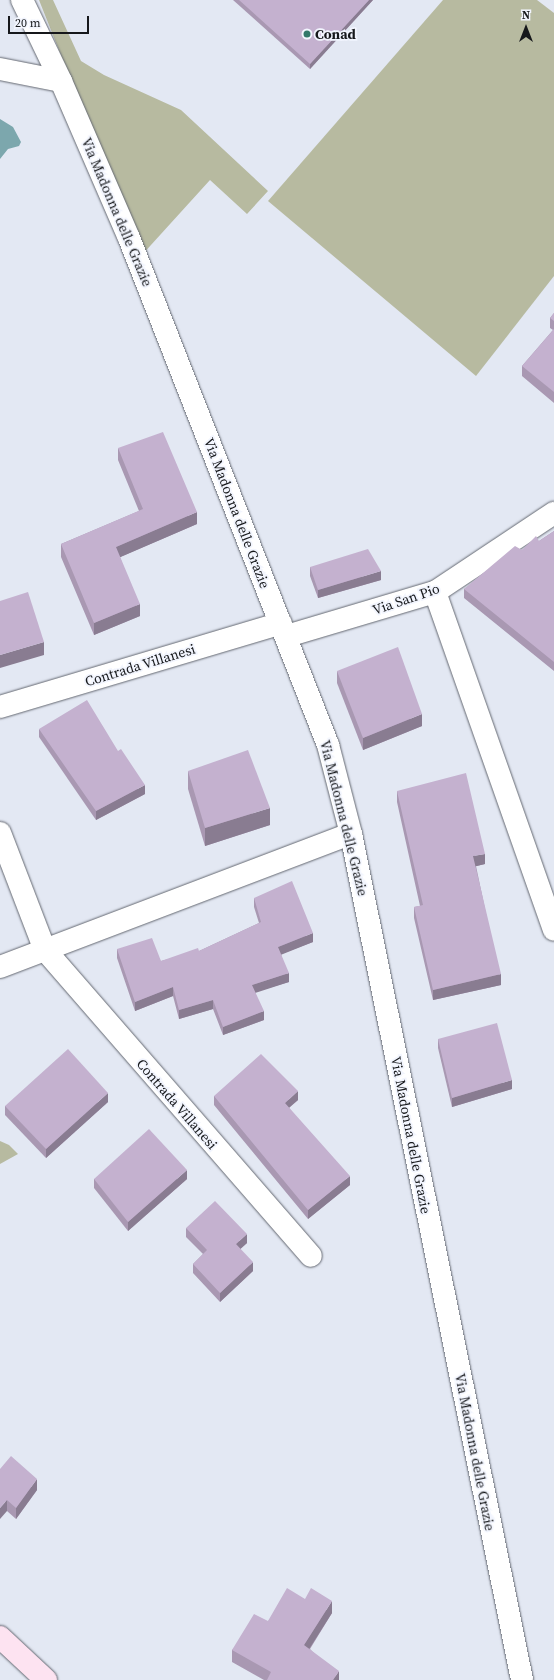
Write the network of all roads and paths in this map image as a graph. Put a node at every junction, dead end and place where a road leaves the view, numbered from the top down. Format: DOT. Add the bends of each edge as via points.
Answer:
graph roads {
  1 [pos="22,0"];
  2 [pos="0,70"];
  3 [pos="61,81"];
  4 [pos="554,513"];
  5 [pos="435,592"];
  6 [pos="284,629"];
  7 [pos="0,707"];
  8 [pos="0,833"];
  9 [pos="351,834"];
  10 [pos="554,930"];
  11 [pos="45,950"];
  12 [pos="0,967"];
  13 [pos="311,1256"];
  14 [pos="0,1637"];
  15 [pos="46,1680"];
  16 [pos="522,1680"];
  1 -- 3 [label="street, Via Madonna delle Grazie"];
  2 -- 3 [label="street"];
  3 -- 6 [label="street, Via Madonna delle Grazie" via="129,238"];
  4 -- 5 [label="street, Via San Pio"];
  5 -- 6 [label="street, Via San Pio"];
  5 -- 10 [label="street"];
  6 -- 7 [label="street, Contrada Villanesi"];
  6 -- 9 [label="street, Via Madonna delle Grazie" via="328,745"];
  8 -- 11 [label="street, Contrada Villanesi"];
  9 -- 11 [label="street"];
  9 -- 16 [label="street, Via Madonna delle Grazie"];
  11 -- 12 [label="street"];
  11 -- 13 [label="street, Contrada Villanesi"];
  14 -- 15 [label="street"];
}
